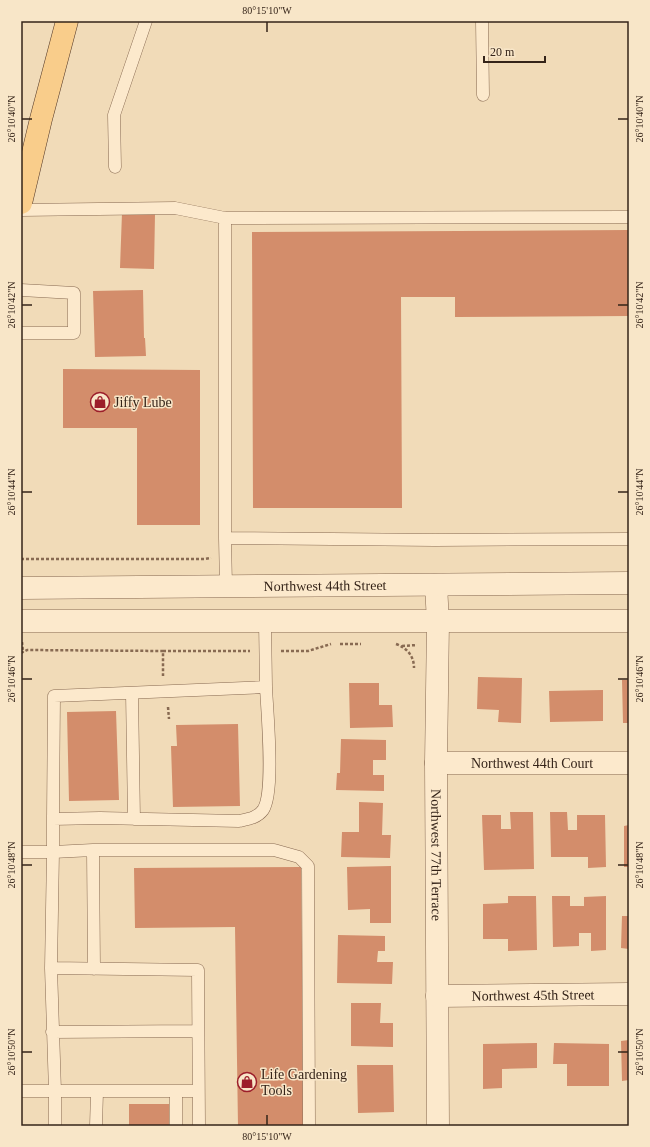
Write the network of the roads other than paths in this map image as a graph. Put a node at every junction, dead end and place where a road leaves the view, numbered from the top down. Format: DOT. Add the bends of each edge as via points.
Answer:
graph roads {
  1 [pos="67,21"];
  2 [pos="146,21"];
  3 [pos="482,21"];
  4 [pos="483,96"];
  5 [pos="115,167"];
  6 [pos="21,203"];
  7 [pos="21,210"];
  8 [pos="629,217"];
  9 [pos="225,218"];
  10 [pos="21,290"];
  11 [pos="21,333"];
  12 [pos="225,538"];
  13 [pos="629,539"];
  14 [pos="629,583"];
  15 [pos="436,585"];
  16 [pos="226,586"];
  17 [pos="21,588"];
  18 [pos="21,621"];
  19 [pos="629,621"];
  20 [pos="265,622"];
  21 [pos="438,622"];
  22 [pos="266,687"];
  23 [pos="132,693"];
  24 [pos="436,763"];
  25 [pos="629,763"];
  26 [pos="54,819"];
  27 [pos="134,819"];
  28 [pos="93,850"];
  29 [pos="21,852"];
  30 [pos="53,852"];
  31 [pos="51,968"];
  32 [pos="94,969"];
  33 [pos="629,994"];
  34 [pos="437,996"];
  35 [pos="198,1031"];
  36 [pos="52,1032"];
  37 [pos="21,1091"];
  38 [pos="55,1091"];
  39 [pos="176,1091"];
  40 [pos="198,1091"];
  41 [pos="97,1092"];
  42 [pos="54,1126"];
  43 [pos="96,1126"];
  44 [pos="176,1126"];
  45 [pos="199,1126"];
  46 [pos="310,1126"];
  47 [pos="438,1126"];
  1 -- 6 [label="main road"];
  2 -- 5 [label="lane" via="114,115"];
  3 -- 4 [label="lane"];
  7 -- 9 [label="lane" via="175,208"];
  8 -- 9 [label="lane"];
  9 -- 12 [label="lane"];
  10 -- 11 [label="lane" via="74,293 74,333"];
  12 -- 13 [label="lane"];
  12 -- 16 [label="lane"];
  14 -- 15 [label="street, Northwest 44th Street"];
  15 -- 16 [label="street, Northwest 44th Street"];
  15 -- 21 [label="street, Northwest 77th Terrace"];
  16 -- 17 [label="street, Northwest 44th Street"];
  18 -- 20 [label="street"];
  19 -- 21 [label="street"];
  20 -- 21 [label="street"];
  20 -- 22 [label="lane"];
  21 -- 24 [label="street, Northwest 77th Terrace"];
  22 -- 23 [label="lane"];
  22 -- 27 [label="lane" via="270,775 268,798 263,810 253,818 239,821"];
  23 -- 26 [label="lane" via="54,696"];
  23 -- 27 [label="lane"];
  24 -- 25 [label="street, Northwest 44th Court"];
  24 -- 34 [label="street, Northwest 77th Terrace"];
  26 -- 27 [label="lane"];
  26 -- 30 [label="lane"];
  28 -- 30 [label="lane"];
  28 -- 32 [label="lane"];
  28 -- 46 [label="lane" via="274,850 299,857 308,866"];
  29 -- 30 [label="lane"];
  30 -- 31 [label="lane"];
  31 -- 32 [label="lane"];
  31 -- 36 [label="lane"];
  32 -- 35 [label="lane" via="198,970"];
  33 -- 34 [label="street, Northwest 45th Street"];
  34 -- 47 [label="street, Northwest 77th Terrace"];
  35 -- 36 [label="lane"];
  35 -- 40 [label="lane"];
  36 -- 38 [label="lane"];
  37 -- 38 [label="lane"];
  38 -- 41 [label="lane"];
  38 -- 42 [label="lane"];
  39 -- 40 [label="lane"];
  39 -- 41 [label="lane"];
  39 -- 44 [label="lane"];
  40 -- 45 [label="lane"];
  41 -- 43 [label="lane"];
}
